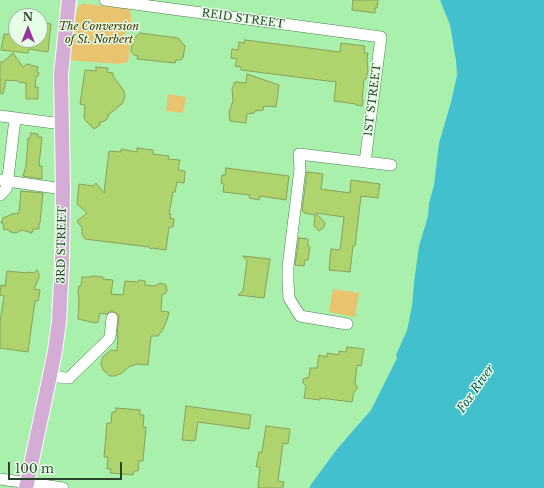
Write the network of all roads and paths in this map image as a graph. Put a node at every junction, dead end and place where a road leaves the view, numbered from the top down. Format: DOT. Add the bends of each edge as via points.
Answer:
graph roads {
  1 [pos="69,0"];
  2 [pos="105,0"];
  3 [pos="381,37"];
  4 [pos="0,116"];
  5 [pos="15,118"];
  6 [pos="62,124"];
  7 [pos="365,162"];
  8 [pos="392,165"];
  9 [pos="4,181"];
  10 [pos="63,189"];
  11 [pos="0,194"];
  12 [pos="112,318"];
  13 [pos="347,324"];
  14 [pos="50,375"];
  15 [pos="0,479"];
  16 [pos="26,486"];
  17 [pos="63,488"];
  1 -- 6 [label="main road, 3RD STREET" via="61,74"];
  2 -- 3 [label="street, REID STREET"];
  3 -- 7 [label="street, 1ST STREET"];
  4 -- 5 [label="street"];
  5 -- 6 [label="street"];
  5 -- 9 [label="street"];
  6 -- 10 [label="main road, 3RD STREET"];
  7 -- 8 [label="street"];
  7 -- 13 [label="street" via="299,154 300,169 288,266 289,298 300,316"];
  9 -- 10 [label="street"];
  9 -- 11 [label="street" via="6,189"];
  10 -- 14 [label="main road, 3RD STREET" via="59,322"];
  12 -- 14 [label="street" via="108,340 69,378"];
  14 -- 16 [label="main road, 3RD STREET"];
  15 -- 16 [label="street"];
  16 -- 17 [label="street"];
}
